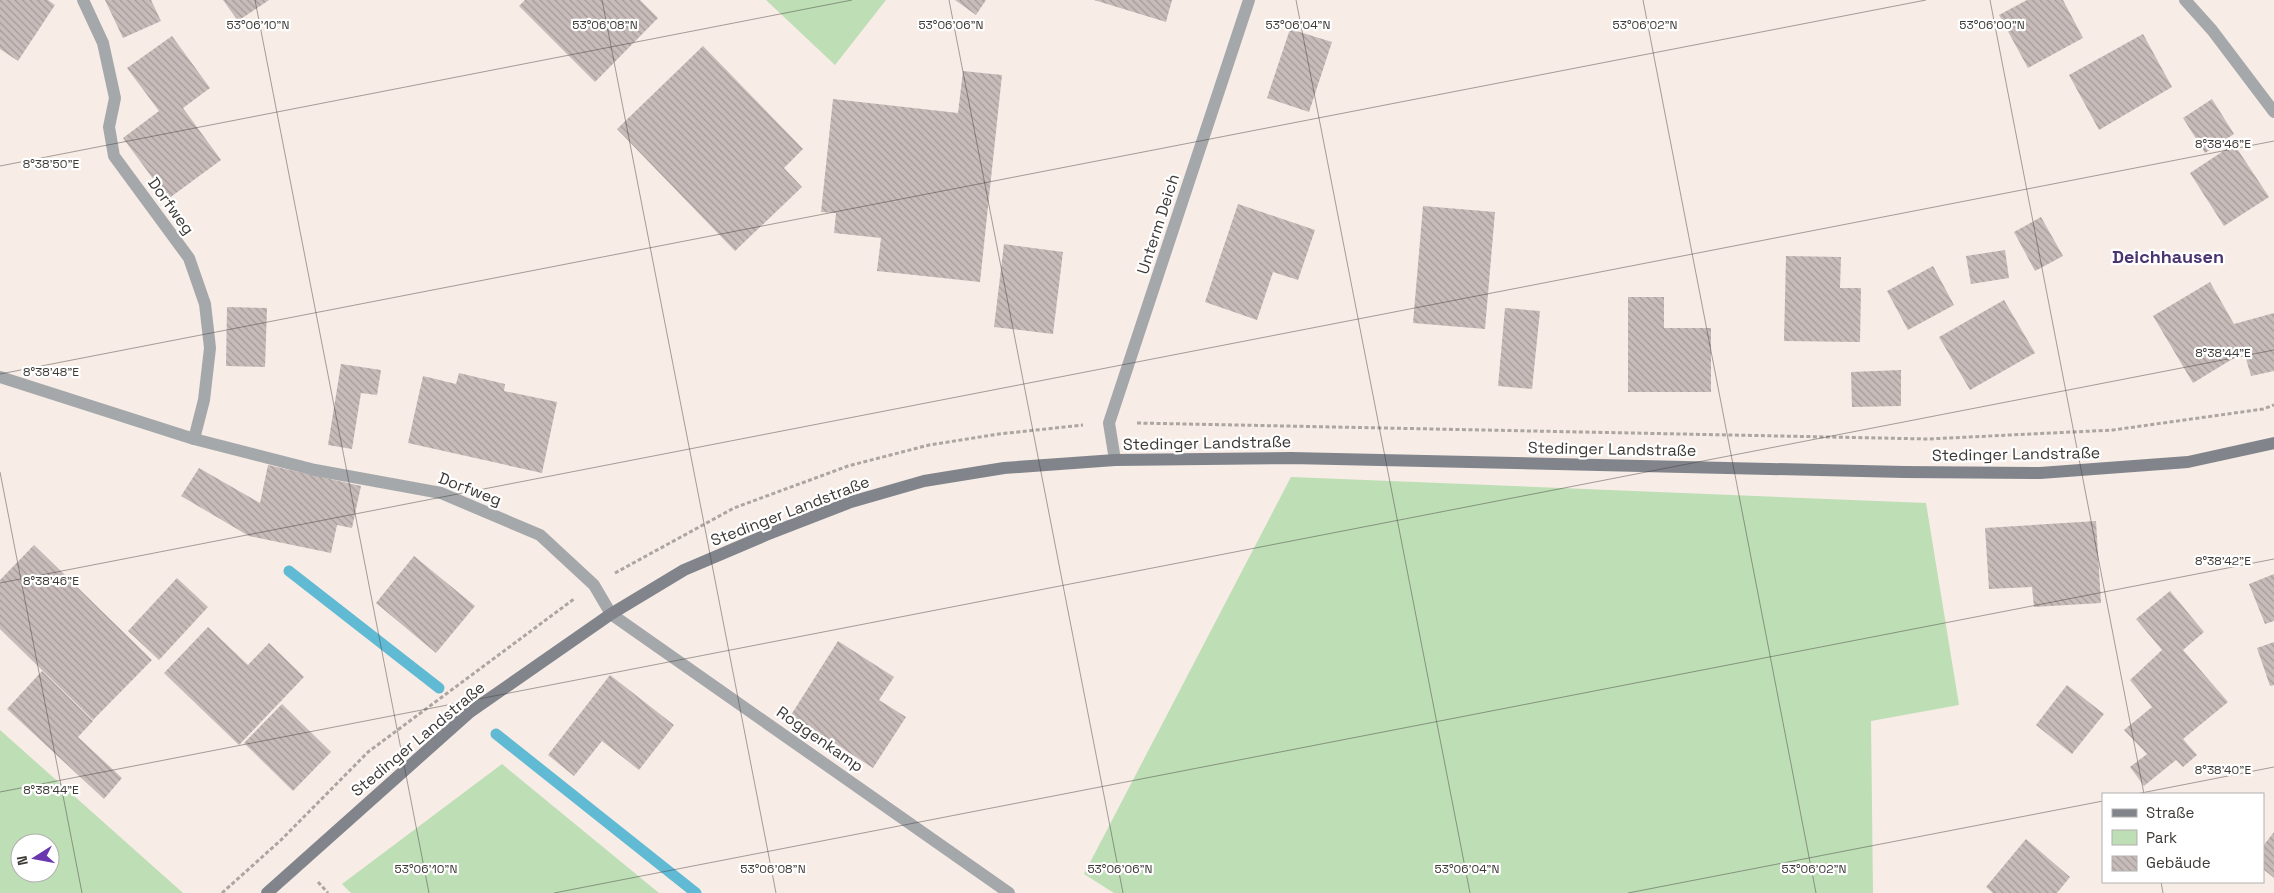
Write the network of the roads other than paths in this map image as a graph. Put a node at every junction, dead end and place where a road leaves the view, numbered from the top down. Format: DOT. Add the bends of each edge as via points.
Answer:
graph roads {
  1 [pos="83,0"];
  2 [pos="1249,0"];
  3 [pos="2185,0"];
  4 [pos="2274,112"];
  5 [pos="0,377"];
  6 [pos="194,439"];
  7 [pos="2274,443"];
  8 [pos="1115,460"];
  9 [pos="610,614"];
  10 [pos="267,893"];
  11 [pos="1009,893"];
  1 -- 6 [label="street, Dorfweg" via="103,43 115,98 109,127 114,156 189,258 205,304 210,348 204,400"];
  2 -- 8 [label="street, Unterm Deich" via="1109,423"];
  3 -- 4 [label="street"];
  5 -- 6 [label="street, Dorfweg"];
  6 -- 9 [label="street, Dorfweg" via="315,470 441,493 540,535 594,585"];
  7 -- 8 [label="main road, Stedinger Landstraße" via="2188,462 2040,472 1904,472 1291,458"];
  8 -- 9 [label="main road, Stedinger Landstraße" via="1004,468 924,481 860,499 684,570"];
  9 -- 10 [label="main road, Stedinger Landstraße" via="470,712"];
  9 -- 11 [label="street, Roggenkamp"];
}
